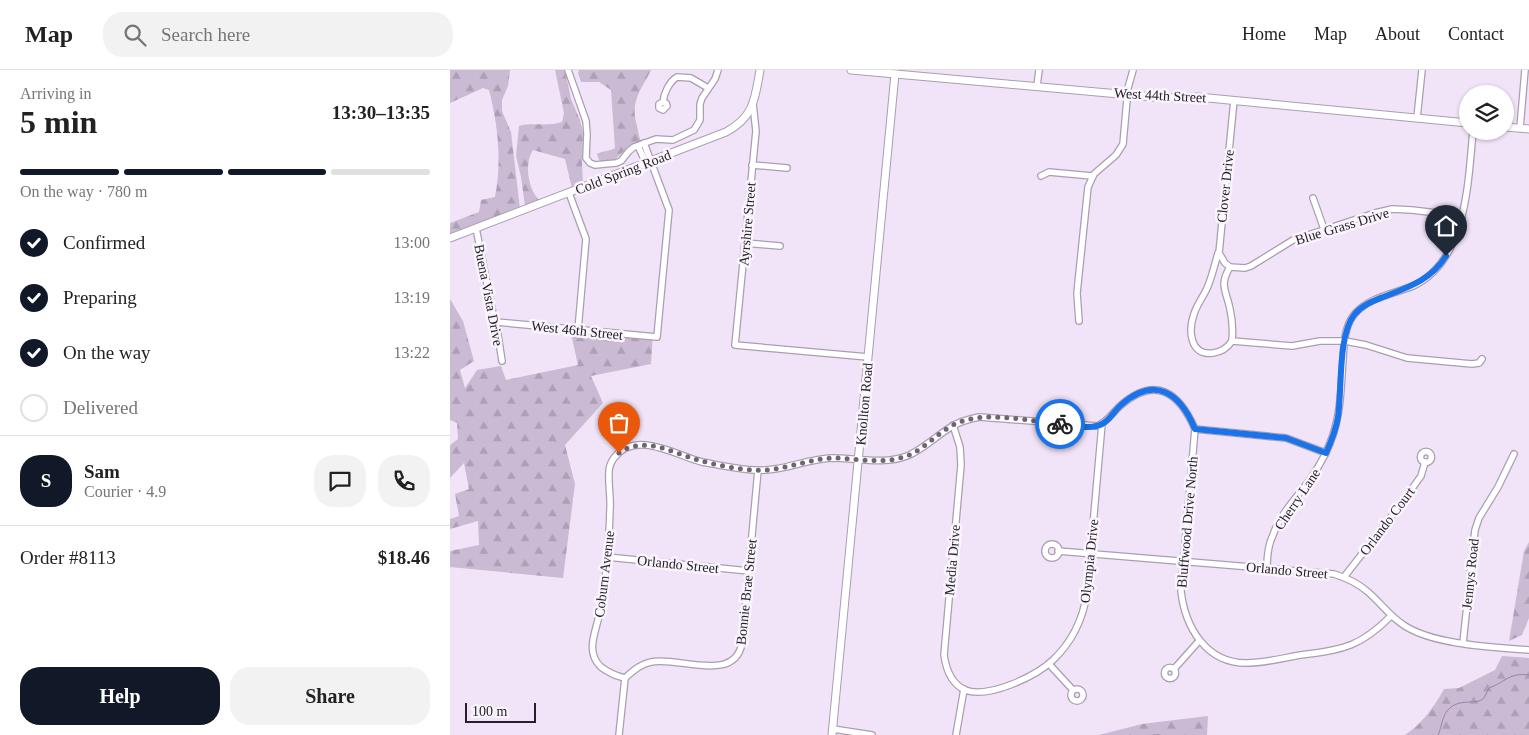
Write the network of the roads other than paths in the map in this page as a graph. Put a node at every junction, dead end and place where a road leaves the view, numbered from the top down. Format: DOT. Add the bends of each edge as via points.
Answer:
graph roads {
  1 [pos="568,70"];
  2 [pos="718,70"];
  3 [pos="760,70"];
  4 [pos="852,70"];
  5 [pos="1039,70"];
  6 [pos="1134,70"];
  7 [pos="1422,70"];
  8 [pos="1525,70"];
  9 [pos="894,72"];
  10 [pos="1037,86"];
  11 [pos="708,88"];
  12 [pos="1128,94"];
  13 [pos="1234,100"];
  14 [pos="662,102"];
  15 [pos="753,104"];
  16 [pos="1417,118"];
  17 [pos="1459,122"];
  18 [pos="1514,128"];
  19 [pos="1520,128"];
  20 [pos="1529,129"];
  21 [pos="1472,140"];
  22 [pos="641,144"];
  23 [pos="649,162"];
  24 [pos="752,165"];
  25 [pos="787,168"];
  26 [pos="1041,176"];
  27 [pos="1092,176"];
  28 [pos="569,193"];
  29 [pos="1313,198"];
  30 [pos="1462,216"];
  31 [pos="476,228"];
  32 [pos="1324,229"];
  33 [pos="450,238"];
  34 [pos="745,243"];
  35 [pos="780,246"];
  36 [pos="1218,253"];
  37 [pos="1230,267"];
  38 [pos="1080,321"];
  39 [pos="496,322"];
  40 [pos="578,330"];
  41 [pos="1232,340"];
  42 [pos="1345,341"];
  43 [pos="868,357"];
  44 [pos="1482,360"];
  45 [pos="502,361"];
  46 [pos="1102,424"];
  47 [pos="953,425"];
  48 [pos="1195,429"];
  49 [pos="1326,453"];
  50 [pos="1514,454"];
  51 [pos="859,459"];
  52 [pos="1425,462"];
  53 [pos="758,470"];
  54 [pos="1058,551"];
  55 [pos="1090,555"];
  56 [pos="607,557"];
  57 [pos="1182,561"];
  58 [pos="1267,568"];
  59 [pos="749,571"];
  60 [pos="1344,577"];
  61 [pos="1391,616"];
  62 [pos="1200,641"];
  63 [pos="1463,643"];
  64 [pos="1529,650"];
  65 [pos="1049,664"];
  66 [pos="1174,669"];
  67 [pos="624,678"];
  68 [pos="964,689"];
  69 [pos="1073,690"];
  70 [pos="833,732"];
  71 [pos="619,735"];
  72 [pos="872,735"];
  73 [pos="956,735"];
  1 -- 22 [label="street" via="586,121 585,154 588,162 596,165 616,163"];
  2 -- 11 [label="street"];
  3 -- 15 [label="street, Cold Spring Road"];
  4 -- 9 [label="street, West 44th Street"];
  5 -- 10 [label="street"];
  6 -- 12 [label="street"];
  7 -- 16 [label="street"];
  8 -- 19 [label="street"];
  9 -- 10 [label="street, West 44th Street"];
  9 -- 43 [label="street, Knollton Road"];
  10 -- 12 [label="street, West 44th Street"];
  11 -- 14 [label="street" via="691,78 677,77"];
  11 -- 22 [label="street" via="701,100 696,129 673,140 656,139"];
  12 -- 13 [label="street, West 44th Street" via="1172,99"];
  12 -- 27 [label="street" via="1123,144 1116,155"];
  13 -- 16 [label="street, West 44th Street"];
  13 -- 36 [label="street, Clover Drive"];
  15 -- 23 [label="street, Cold Spring Road" via="744,120 732,129"];
  15 -- 24 [label="street, Ayrshire Street" via="756,131"];
  16 -- 17 [label="street, West 44th Street"];
  18 -- 19 [label="street"];
  19 -- 20 [label="street"];
  21 -- 30 [label="street, Cherry Lane"];
  22 -- 23 [label="street"];
  23 -- 28 [label="street, Cold Spring Road"];
  23 -- 40 [label="street, West 46th Street" via="669,210 657,337"];
  24 -- 25 [label="street"];
  24 -- 34 [label="street, Ayrshire Street"];
  26 -- 27 [label="street" via="1049,172"];
  27 -- 38 [label="street" via="1077,293"];
  28 -- 31 [label="street, Cold Spring Road"];
  28 -- 40 [label="street" via="586,239"];
  29 -- 32 [label="street"];
  30 -- 32 [label="street, Blue Grass Drive" via="1392,210 1375,212"];
  30 -- 42 [label="street, Cherry Lane" via="1450,250 1437,268 1420,282 1361,308 1350,322"];
  31 -- 33 [label="street, Cold Spring Road"];
  31 -- 39 [label="street, Buena Vista Drive"];
  32 -- 37 [label="street, Blue Grass Drive" via="1285,244 1251,266"];
  34 -- 35 [label="street"];
  34 -- 43 [label="street, Ayrshire Street" via="735,345"];
  36 -- 37 [label="street"];
  36 -- 41 [label="street, Clover Drive" via="1208,287 1194,315 1192,342 1198,351 1211,354 1225,348"];
  37 -- 41 [label="street" via="1223,286 1230,310"];
  39 -- 40 [label="street, West 46th Street"];
  39 -- 45 [label="street, Buena Vista Drive"];
  41 -- 42 [label="street" via="1292,346"];
  42 -- 44 [label="street" via="1407,358 1472,364"];
  42 -- 49 [label="street, Cherry Lane" via="1338,418"];
  43 -- 51 [label="street, Knollton Road"];
  46 -- 47 [label="street" via="1092,427 986,417"];
  46 -- 48 [label="street" via="1125,402 1145,392 1159,390 1172,395"];
  46 -- 55 [label="street, Olympia Drive"];
  47 -- 51 [label="street" via="905,457 888,461"];
  47 -- 68 [label="street, Media Drive" via="960,447 961,465 944,651 949,672"];
  48 -- 49 [label="street" via="1286,438"];
  48 -- 57 [label="street, Bluffwood Drive North"];
  49 -- 58 [label="street, Cherry Lane" via="1276,526 1268,550"];
  50 -- 63 [label="street, Jennys Road" via="1475,530"];
  51 -- 53 [label="street" via="823,459"];
  51 -- 70 [label="street, Knollton Road"];
  52 -- 60 [label="street, Orlando Court" via="1421,476"];
  53 -- 56 [label="street, Coburn Avenue" via="702,462 650,445 632,447 619,453 612,460 609,471"];
  53 -- 59 [label="street, Bonnie Brae Street"];
  54 -- 55 [label="street, Orlando Street"];
  55 -- 57 [label="street, Orlando Street"];
  55 -- 65 [label="street, Olympia Drive" via="1081,618 1067,644"];
  56 -- 59 [label="street, Orlando Street"];
  56 -- 67 [label="street, Coburn Avenue" via="592,652 605,670"];
  57 -- 58 [label="street, Orlando Street"];
  57 -- 62 [label="street, Bluffwood Drive North" via="1183,606 1189,625"];
  58 -- 60 [label="street, Orlando Street"];
  59 -- 67 [label="street, Bonnie Brae Street" via="742,646 733,660 719,666 653,662 640,666"];
  60 -- 61 [label="street, Orlando Street" via="1368,592"];
  61 -- 62 [label="street" via="1372,634 1347,647 1261,662 1225,659"];
  61 -- 63 [label="street, Orlando Street" via="1422,634"];
  62 -- 66 [label="street"];
  63 -- 64 [label="street, Orlando Street"];
  65 -- 68 [label="street, Olympia Drive" via="1011,685 977,692"];
  65 -- 69 [label="street"];
  67 -- 71 [label="street"];
  68 -- 73 [label="street"];
  70 -- 72 [label="street"];
}
